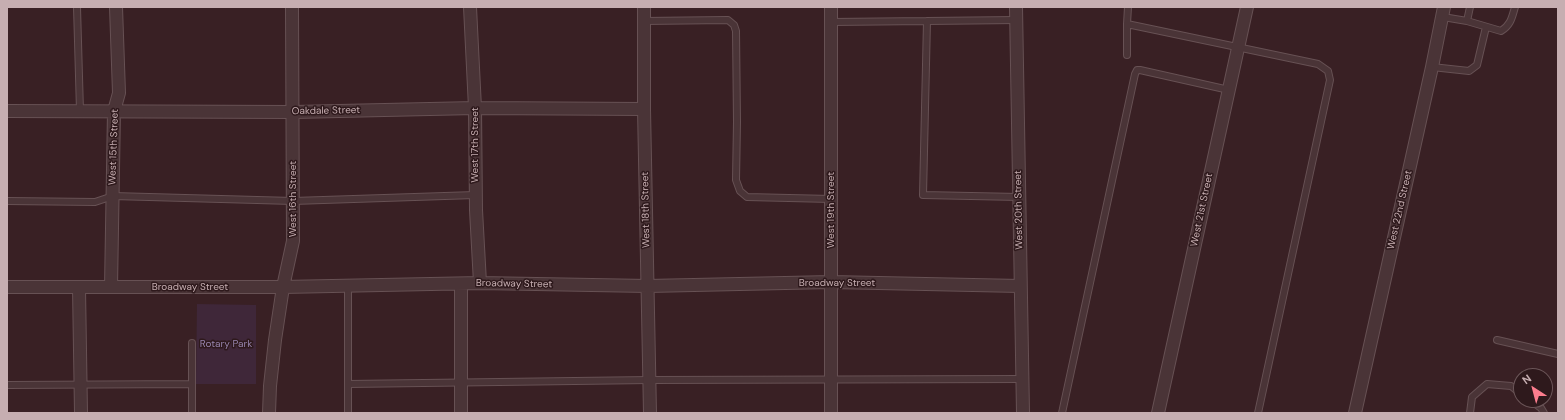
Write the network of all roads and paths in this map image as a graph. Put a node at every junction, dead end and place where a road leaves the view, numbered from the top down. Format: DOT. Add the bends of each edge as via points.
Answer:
graph roads {
  1 [pos="77,7"];
  2 [pos="116,7"];
  3 [pos="292,7"];
  4 [pos="470,7"];
  5 [pos="644,7"];
  6 [pos="831,7"];
  7 [pos="1016,7"];
  8 [pos="1128,7"];
  9 [pos="1247,7"];
  10 [pos="1470,7"];
  11 [pos="1515,7"];
  12 [pos="1443,12"];
  13 [pos="1017,20"];
  14 [pos="644,21"];
  15 [pos="927,21"];
  16 [pos="1467,21"];
  17 [pos="831,22"];
  18 [pos="1128,24"];
  19 [pos="1486,27"];
  20 [pos="1238,47"];
  21 [pos="1127,55"];
  22 [pos="1432,67"];
  23 [pos="1229,90"];
  24 [pos="475,108"];
  25 [pos="644,109"];
  26 [pos="7,111"];
  27 [pos="80,111"];
  28 [pos="114,111"];
  29 [pos="294,112"];
  30 [pos="475,195"];
  31 [pos="113,196"];
  32 [pos="1019,197"];
  33 [pos="831,199"];
  34 [pos="7,201"];
  35 [pos="293,201"];
  36 [pos="831,282"];
  37 [pos="480,283"];
  38 [pos="461,284"];
  39 [pos="348,286"];
  40 [pos="648,286"];
  41 [pos="1020,286"];
  42 [pos="7,287"];
  43 [pos="111,287"];
  44 [pos="283,287"];
  45 [pos="79,288"];
  46 [pos="1497,340"];
  47 [pos="192,343"];
  48 [pos="1558,354"];
  49 [pos="831,379"];
  50 [pos="1022,379"];
  51 [pos="650,380"];
  52 [pos="460,383"];
  53 [pos="81,384"];
  54 [pos="192,384"];
  55 [pos="348,384"];
  56 [pos="7,385"];
  57 [pos="1513,388"];
  58 [pos="81,413"];
  59 [pos="192,413"];
  60 [pos="269,413"];
  61 [pos="348,413"];
  62 [pos="460,413"];
  63 [pos="650,413"];
  64 [pos="831,413"];
  65 [pos="1023,413"];
  66 [pos="1062,413"];
  67 [pos="1158,413"];
  68 [pos="1258,413"];
  69 [pos="1355,413"];
  70 [pos="1470,413"];
  1 -- 27 [label="lane"];
  2 -- 28 [label="street, West 15th Street" via="119,93"];
  3 -- 29 [label="street, West 16th Street"];
  4 -- 24 [label="street, West 17th Street"];
  5 -- 14 [label="street, West 18th Street"];
  6 -- 17 [label="street, West 19th Street"];
  7 -- 13 [label="street, West 20th Street"];
  8 -- 18 [label="lane"];
  9 -- 20 [label="street, West 21st Street"];
  10 -- 16 [label="lane"];
  11 -- 19 [label="lane" via="1508,27 1501,31"];
  12 -- 16 [label="lane"];
  12 -- 22 [label="street, West 22nd Street"];
  13 -- 15 [label="lane"];
  13 -- 32 [label="street, West 20th Street"];
  14 -- 25 [label="street, West 18th Street"];
  14 -- 33 [label="lane" via="732,22 736,31 736,180 740,191 747,197"];
  15 -- 17 [label="lane"];
  15 -- 32 [label="lane" via="923,194"];
  16 -- 19 [label="lane"];
  17 -- 33 [label="street, West 19th Street"];
  18 -- 20 [label="lane"];
  18 -- 21 [label="lane"];
  19 -- 22 [label="lane" via="1477,66 1469,72"];
  20 -- 23 [label="street, West 21st Street"];
  20 -- 68 [label="lane" via="1318,64 1328,71 1330,80"];
  22 -- 69 [label="street, West 22nd Street"];
  23 -- 66 [label="lane" via="1137,70"];
  23 -- 67 [label="street, West 21st Street"];
  24 -- 25 [label="street, Oakdale Street"];
  24 -- 29 [label="street, Oakdale Street"];
  24 -- 30 [label="street, West 17th Street"];
  25 -- 40 [label="street, West 18th Street"];
  26 -- 27 [label="street, Oakdale Street"];
  27 -- 28 [label="street, Oakdale Street"];
  28 -- 29 [label="street, Oakdale Street"];
  28 -- 31 [label="street, West 15th Street"];
  29 -- 35 [label="street, West 16th Street"];
  30 -- 35 [label="lane"];
  30 -- 37 [label="street, West 17th Street"];
  31 -- 34 [label="lane" via="95,202"];
  31 -- 35 [label="lane"];
  31 -- 43 [label="street, West 15th Street"];
  32 -- 41 [label="street, West 20th Street"];
  33 -- 36 [label="street, West 19th Street"];
  35 -- 44 [label="street, West 16th Street" via="293,241"];
  36 -- 40 [label="street, Broadway Street"];
  36 -- 41 [label="street, Broadway Street"];
  36 -- 49 [label="street, West 19th Street"];
  37 -- 38 [label="street, Broadway Street"];
  37 -- 40 [label="street, Broadway Street"];
  38 -- 39 [label="street, Broadway Street"];
  38 -- 52 [label="street"];
  39 -- 44 [label="street, Broadway Street"];
  39 -- 55 [label="lane"];
  40 -- 51 [label="street, West 18th Street"];
  41 -- 50 [label="street, West 20th Street"];
  42 -- 45 [label="street, Broadway Street"];
  43 -- 44 [label="street, Broadway Street"];
  43 -- 45 [label="street, Broadway Street"];
  44 -- 60 [label="street, West 16th Street"];
  45 -- 53 [label="street"];
  46 -- 48 [label="lane"];
  47 -- 54 [label="lane"];
  49 -- 50 [label="lane"];
  49 -- 51 [label="lane"];
  49 -- 64 [label="street, West 19th Street"];
  50 -- 65 [label="street, West 20th Street"];
  51 -- 52 [label="lane"];
  51 -- 63 [label="street, West 18th Street"];
  52 -- 55 [label="lane"];
  52 -- 62 [label="street"];
  53 -- 54 [label="lane"];
  53 -- 56 [label="lane"];
  53 -- 58 [label="street"];
  54 -- 59 [label="lane"];
  55 -- 61 [label="lane"];
  57 -- 70 [label="lane" via="1487,384 1472,397"];
}
